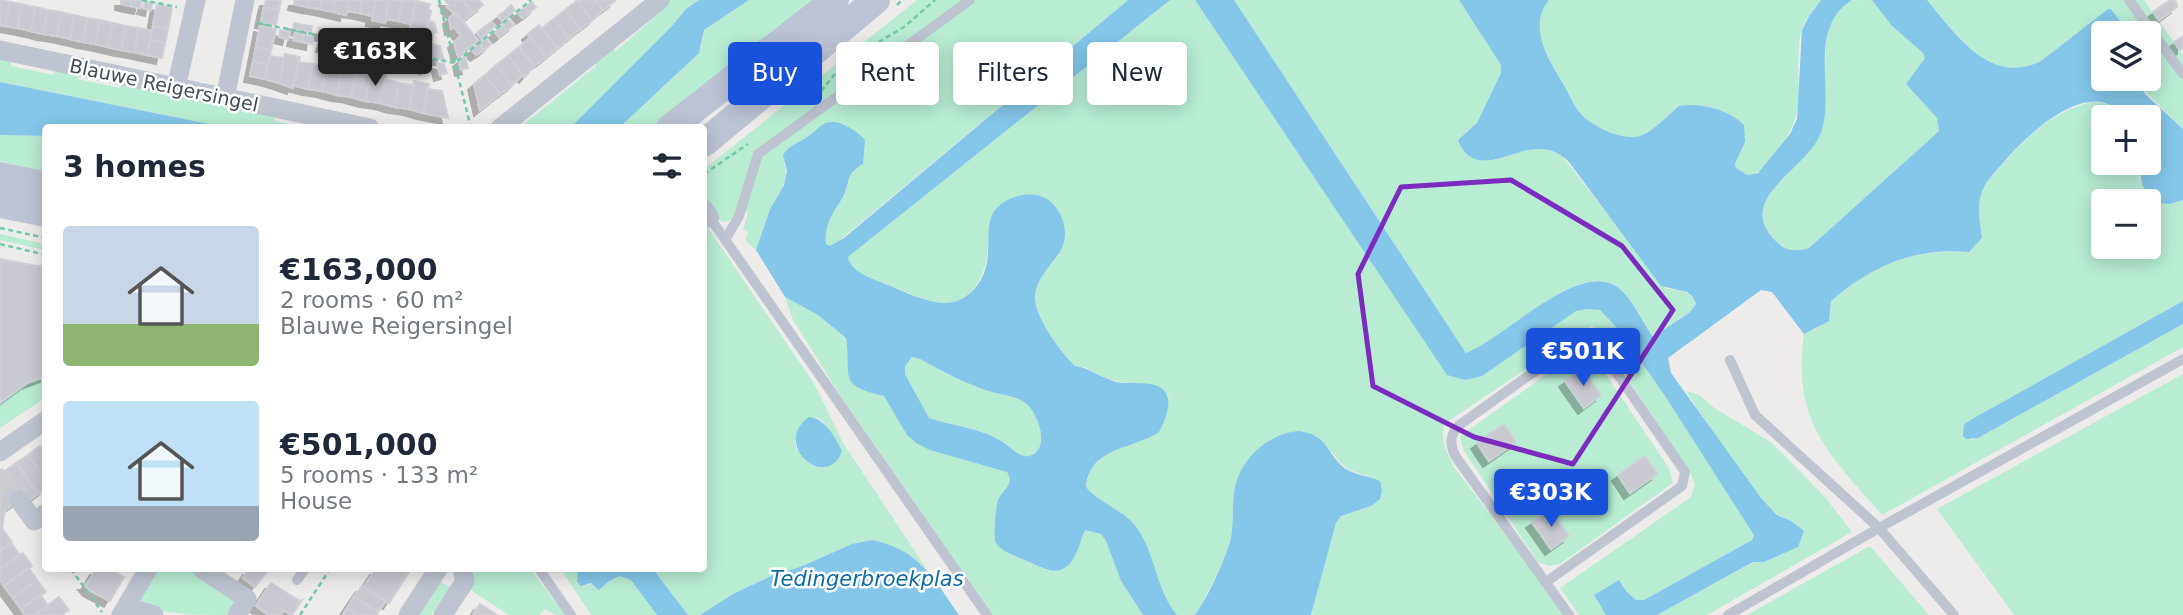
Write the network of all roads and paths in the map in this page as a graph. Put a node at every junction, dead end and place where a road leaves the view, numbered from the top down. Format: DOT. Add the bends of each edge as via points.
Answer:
graph roads {
  1 [pos="142,0"];
  2 [pos="245,0"];
  3 [pos="439,0"];
  4 [pos="531,0"];
  5 [pos="660,0"];
  6 [pos="835,0"];
  7 [pos="876,0"];
  8 [pos="935,0"];
  9 [pos="970,0"];
  10 [pos="2129,0"];
  11 [pos="195,6"];
  12 [pos="241,20"];
  13 [pos="0,50"];
  14 [pos="455,63"];
  15 [pos="2183,74"];
  16 [pos="176,88"];
  17 [pos="822,89"];
  18 [pos="225,98"];
  19 [pos="351,124"];
  20 [pos="470,124"];
  21 [pos="505,124"];
  22 [pos="675,124"];
  23 [pos="707,141"];
  24 [pos="752,141"];
  25 [pos="707,172"];
  26 [pos="0,176"];
  27 [pos="42,185"];
  28 [pos="0,204"];
  29 [pos="42,212"];
  30 [pos="707,213"];
  31 [pos="0,228"];
  32 [pos="42,237"];
  33 [pos="725,240"];
  34 [pos="0,244"];
  35 [pos="42,254"];
  36 [pos="2183,359"];
  37 [pos="1730,360"];
  38 [pos="42,423"];
  39 [pos="0,453"];
  40 [pos="19,500"];
  41 [pos="42,516"];
  42 [pos="1879,528"];
  43 [pos="73,572"];
  44 [pos="146,572"];
  45 [pos="206,572"];
  46 [pos="303,572"];
  47 [pos="328,572"];
  48 [pos="436,572"];
  49 [pos="463,572"];
  50 [pos="541,572"];
  51 [pos="297,580"];
  52 [pos="1546,582"];
  53 [pos="123,611"];
  54 [pos="241,613"];
  55 [pos="104,615"];
  56 [pos="154,615"];
  57 [pos="300,615"];
  58 [pos="408,615"];
  59 [pos="443,615"];
  60 [pos="571,615"];
  61 [pos="986,615"];
  62 [pos="1569,615"];
  63 [pos="1728,615"];
  64 [pos="1954,615"];
  1 -- 11 [label="path"];
  2 -- 12 [label="street"];
  3 -- 14 [label="path"];
  4 -- 14 [label="path"];
  5 -- 21 [label="street"];
  6 -- 22 [label="main road"];
  7 -- 23 [label="main road"];
  8 -- 17 [label="path" via="904,27 847,62"];
  9 -- 33 [label="lane" via="758,154 739,216"];
  10 -- 15 [label="lane"];
  11 -- 16 [label="street"];
  12 -- 14 [label="path"];
  12 -- 18 [label="street"];
  13 -- 16 [label="street, Blauwe Reigersingel"];
  14 -- 20 [label="path"];
  16 -- 18 [label="street, Blauwe Reigersingel"];
  18 -- 19 [label="street, Blauwe Reigersingel"];
  24 -- 25 [label="path"];
  26 -- 27 [label="main road"];
  28 -- 29 [label="main road"];
  30 -- 33 [label="lane"];
  31 -- 32 [label="path"];
  33 -- 61 [label="lane"];
  34 -- 35 [label="path"];
  36 -- 42 [label="lane"];
  37 -- 42 [label="lane" via="1755,415"];
  38 -- 39 [label="street"];
  40 -- 41 [label="street" via="34,521"];
  42 -- 63 [label="lane"];
  42 -- 64 [label="lane"];
  43 -- 55 [label="path"];
  44 -- 53 [label="street"];
  45 -- 54 [label="street" via="247,599"];
  46 -- 51 [label="lane"];
  47 -- 57 [label="path"];
  48 -- 58 [label="street"];
  49 -- 59 [label="street" via="465,581"];
  50 -- 60 [label="lane"];
  52 -- 52 [label="lane" via="1682,486 1685,479 1685,472 1601,350 1587,342 1570,346 1458,426 1451,440 1457,457"];
  52 -- 62 [label="lane"];
  53 -- 56 [label="street"];
}
